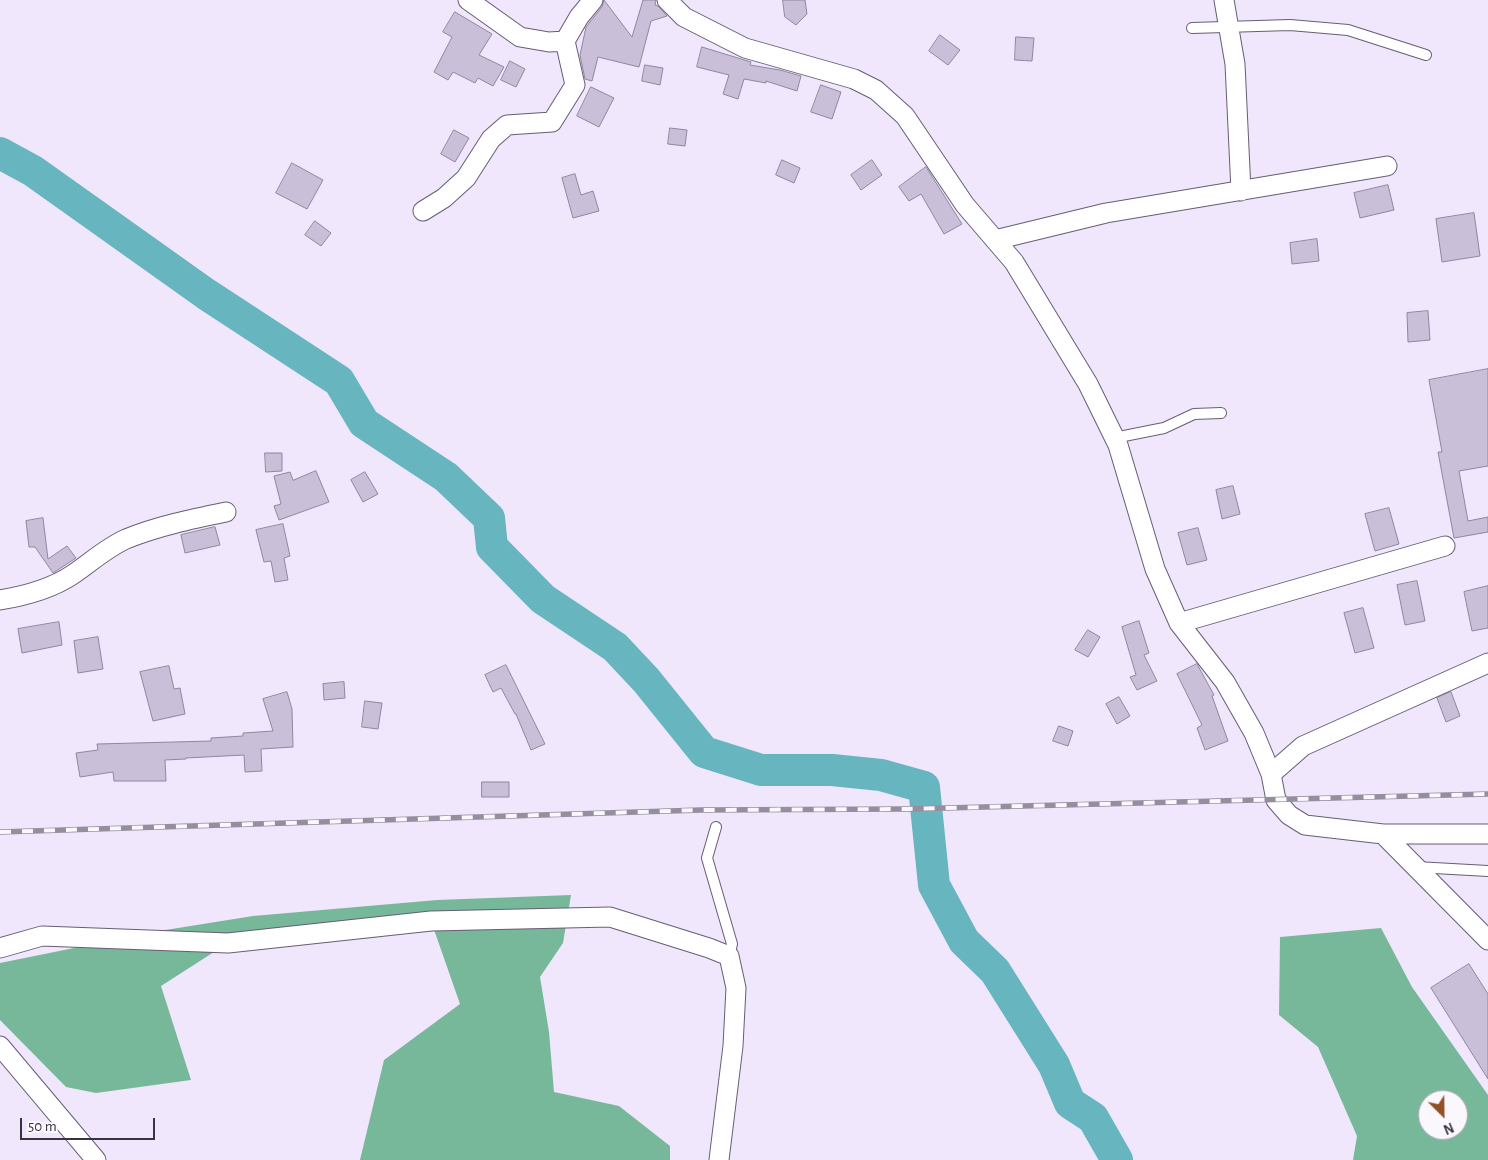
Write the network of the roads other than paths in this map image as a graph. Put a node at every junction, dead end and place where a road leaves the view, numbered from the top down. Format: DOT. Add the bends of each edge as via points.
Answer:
graph roads {
  1 [pos="468,0"];
  2 [pos="593,0"];
  3 [pos="667,0"];
  4 [pos="1224,0"];
  5 [pos="1229,26"];
  6 [pos="1192,28"];
  7 [pos="566,41"];
  8 [pos="1426,55"];
  9 [pos="1387,166"];
  10 [pos="1241,191"];
  11 [pos="423,211"];
  12 [pos="995,240"];
  13 [pos="1221,413"];
  14 [pos="1114,438"];
  15 [pos="226,512"];
  16 [pos="1445,546"];
  17 [pos="0,600"];
  18 [pos="1179,623"];
  19 [pos="1488,663"];
  20 [pos="1271,774"];
  21 [pos="716,827"];
  22 [pos="1383,834"];
  23 [pos="1488,834"];
  24 [pos="1415,866"];
  25 [pos="1488,871"];
  26 [pos="1488,940"];
  27 [pos="0,948"];
  28 [pos="729,956"];
  29 [pos="0,1046"];
  30 [pos="96,1160"];
  31 [pos="719,1160"];
  1 -- 7 [label="street" via="520,38"];
  2 -- 7 [label="street"];
  3 -- 12 [label="street" via="684,17 745,48 854,79 876,90 905,116 965,206"];
  4 -- 5 [label="street"];
  5 -- 6 [label="lane"];
  5 -- 8 [label="lane" via="1290,25 1348,30"];
  5 -- 10 [label="street" via="1236,64"];
  7 -- 11 [label="street" via="575,86 552,122 508,125 491,139 466,178"];
  9 -- 10 [label="street"];
  10 -- 12 [label="street" via="1106,213"];
  12 -- 14 [label="street" via="1014,262 1080,370"];
  13 -- 14 [label="lane" via="1194,414 1164,428"];
  14 -- 18 [label="street" via="1154,569"];
  15 -- 17 [label="street" via="158,528 125,540 98,554 71,576 42,590"];
  16 -- 18 [label="street"];
  18 -- 20 [label="street" via="1225,682 1254,733"];
  19 -- 20 [label="street" via="1303,746"];
  20 -- 22 [label="street" via="1276,800 1289,815 1305,825"];
  21 -- 28 [label="lane" via="706,858 732,944"];
  22 -- 23 [label="street"];
  22 -- 24 [label="street"];
  24 -- 25 [label="lane"];
  24 -- 26 [label="street"];
  27 -- 28 [label="street" via="42,936 228,943 431,921 610,917"];
  28 -- 31 [label="street" via="736,988 733,1046"];
  29 -- 30 [label="street"];
}
